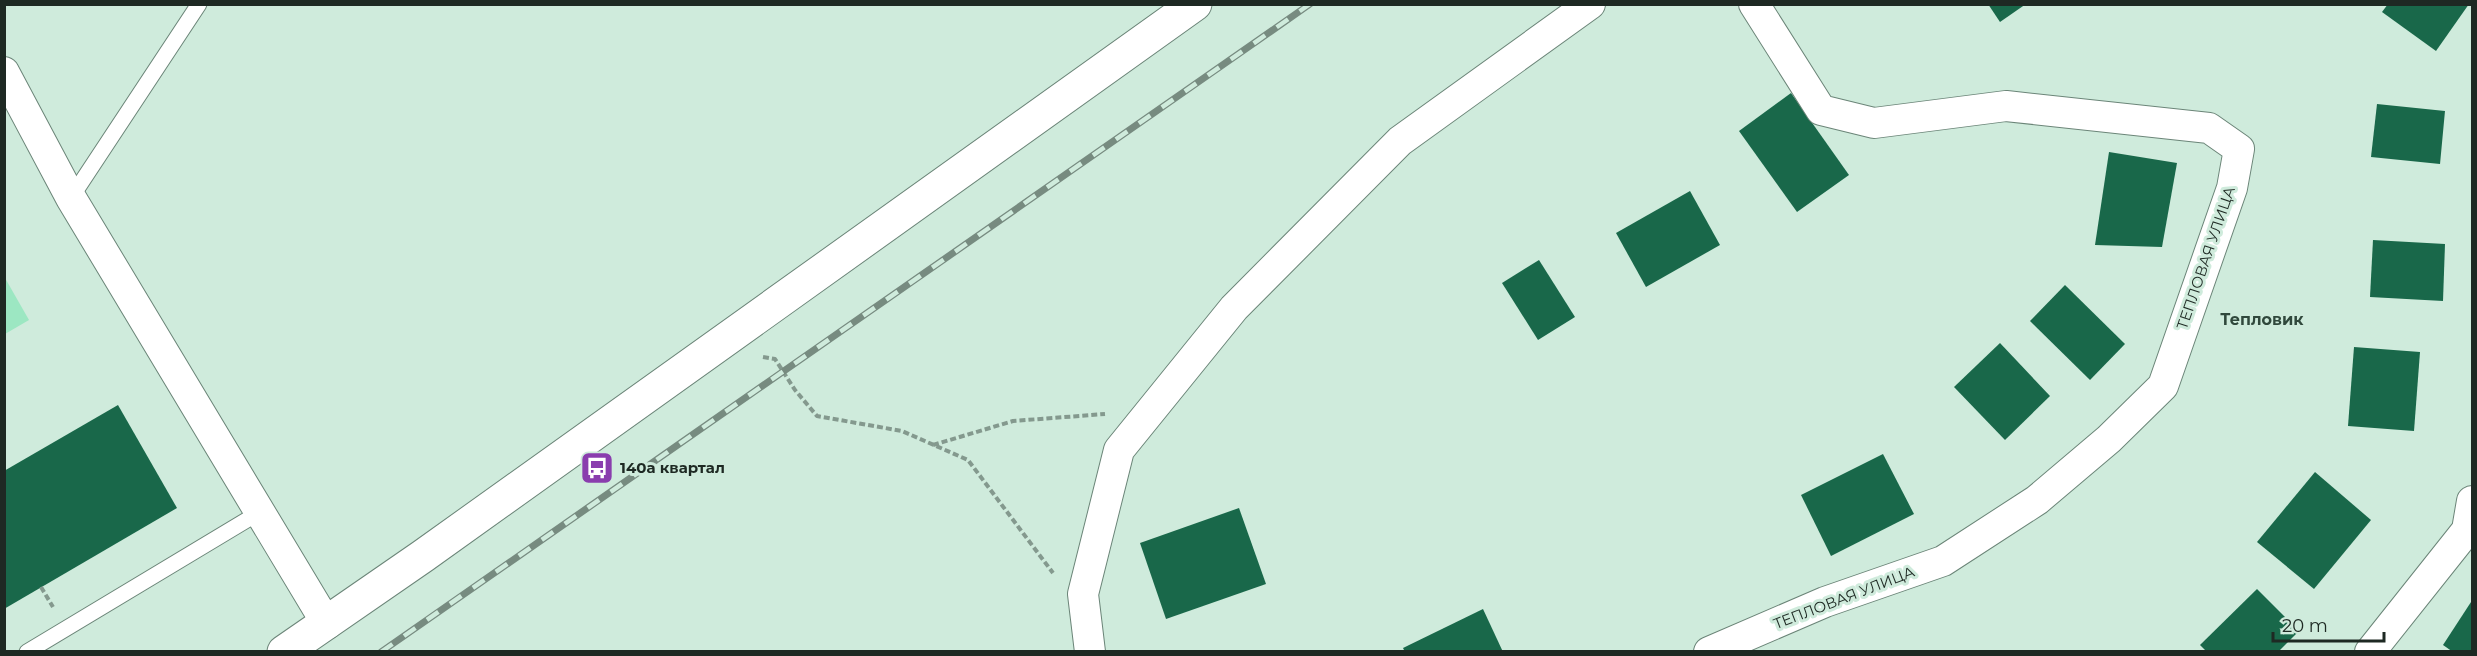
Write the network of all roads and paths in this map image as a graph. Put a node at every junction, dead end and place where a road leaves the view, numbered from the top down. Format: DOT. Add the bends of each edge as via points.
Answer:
graph roads {
  1 [pos="199,4"];
  2 [pos="1195,4"];
  3 [pos="1590,4"];
  4 [pos="1754,4"];
  5 [pos="4,72"];
  6 [pos="71,198"];
  7 [pos="761,357"];
  8 [pos="1148,414"];
  9 [pos="933,445"];
  10 [pos="2472,501"];
  11 [pos="260,512"];
  12 [pos="1086,620"];
  13 [pos="327,624"];
  14 [pos="27,651"];
  15 [pos="284,651"];
  16 [pos="1090,651"];
  17 [pos="1709,651"];
  18 [pos="2370,651"];
  1 -- 6 [label="lane"];
  2 -- 13 [label="street"];
  3 -- 8 [label="street" via="1400,141 1234,308"];
  4 -- 17 [label="street, ТЕПЛОВАЯ УЛИЦА" via="1821,110 1874,123 2006,106 2209,128 2239,149 2232,188 2163,386 2109,439 2037,500 1943,561 1826,602"];
  5 -- 6 [label="street"];
  6 -- 11 [label="street"];
  7 -- 9 [label="path" via="775,359 817,416 902,432"];
  8 -- 9 [label="path" via="1081,414 1013,421"];
  8 -- 12 [label="street" via="1119,450 1083,594"];
  9 -- 12 [label="path" via="968,460"];
  10 -- 18 [label="street" via="2467,530"];
  11 -- 13 [label="street"];
  11 -- 14 [label="lane"];
  12 -- 16 [label="street"];
  13 -- 15 [label="street"];
}
